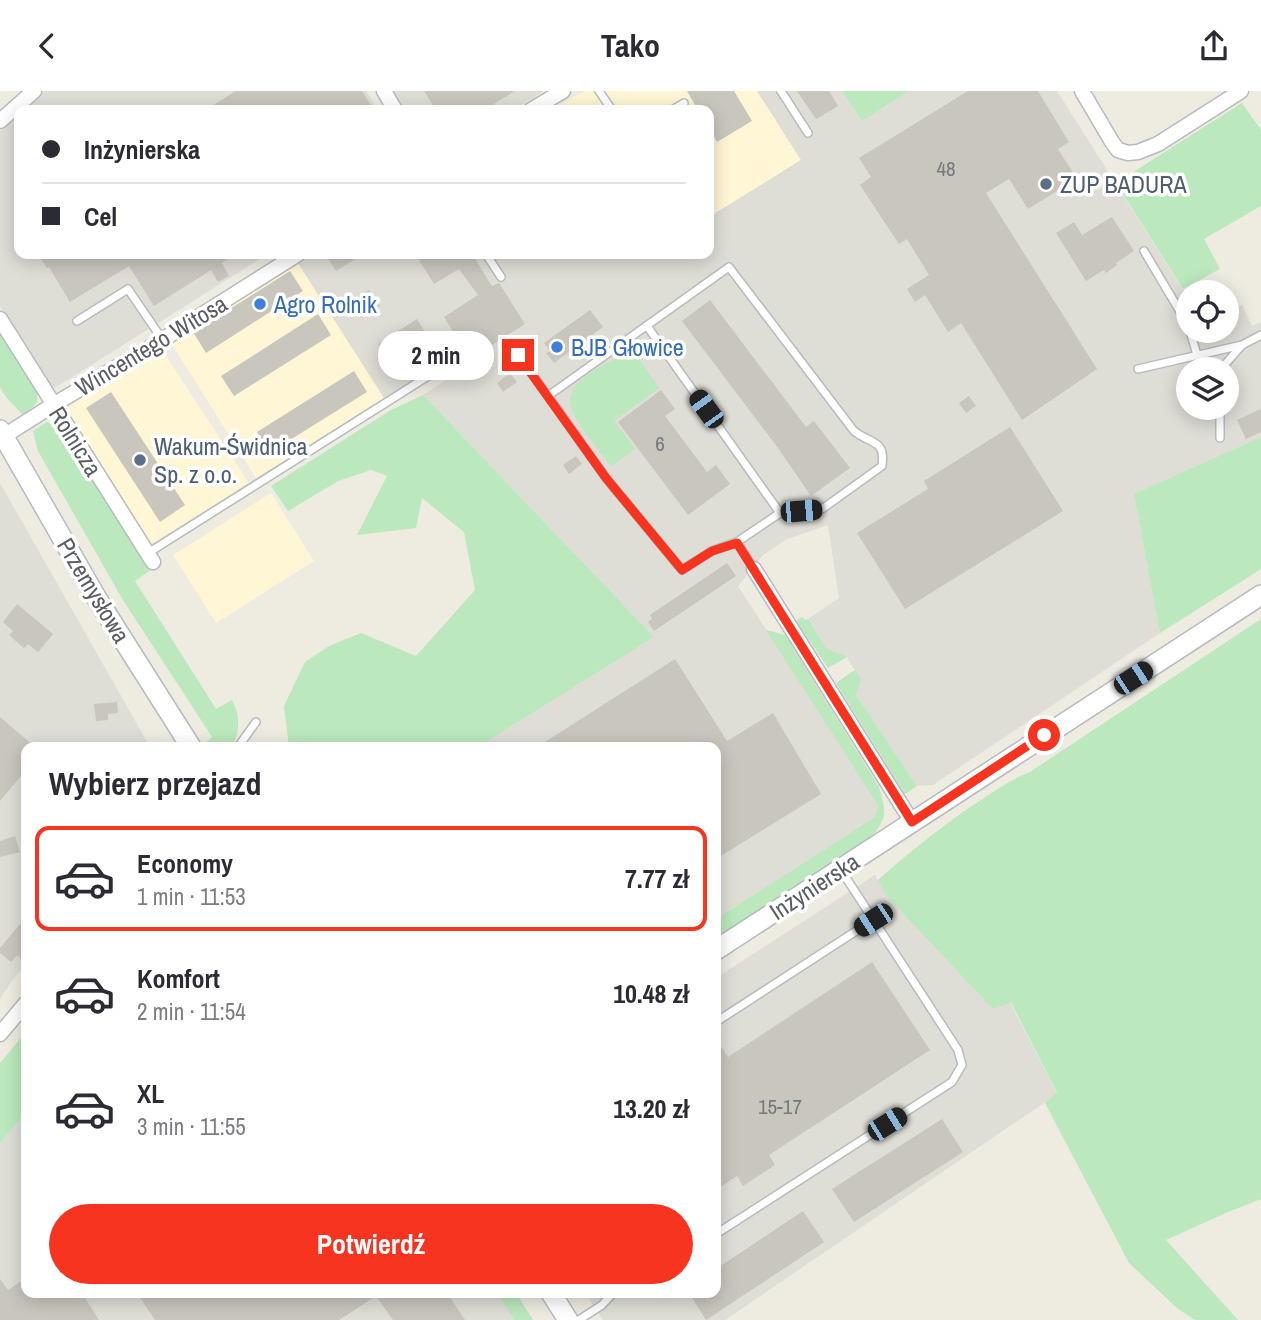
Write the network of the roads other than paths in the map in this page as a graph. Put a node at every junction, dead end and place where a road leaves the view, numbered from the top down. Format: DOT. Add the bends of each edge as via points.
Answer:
graph roads {
  1 [pos="34,91"];
  2 [pos="563,91"];
  3 [pos="781,91"];
  4 [pos="1082,91"];
  5 [pos="1241,91"];
  6 [pos="684,103"];
  7 [pos="18,105"];
  8 [pos="539,105"];
  9 [pos="681,105"];
  10 [pos="14,109"];
  11 [pos="0,121"];
  12 [pos="808,133"];
  13 [pos="1144,251"];
  14 [pos="290,259"];
  15 [pos="489,259"];
  16 [pos="501,277"];
  17 [pos="1176,305"];
  18 [pos="0,319"];
  19 [pos="77,321"];
  20 [pos="647,326"];
  21 [pos="1261,335"];
  22 [pos="162,340"];
  23 [pos="1194,343"];
  24 [pos="1242,345"];
  25 [pos="463,354"];
  26 [pos="518,355"];
  27 [pos="1197,355"];
  28 [pos="1232,357"];
  29 [pos="1138,369"];
  30 [pos="548,396"];
  31 [pos="53,405"];
  32 [pos="1220,420"];
  33 [pos="2,433"];
  34 [pos="1220,437"];
  35 [pos="780,513"];
  36 [pos="737,543"];
  37 [pos="151,558"];
  38 [pos="754,569"];
  39 [pos="1261,594"];
  40 [pos="256,722"];
  41 [pos="188,742"];
  42 [pos="242,742"];
  43 [pos="912,822"];
  44 [pos="840,869"];
  45 [pos="873,920"];
  46 [pos="721,947"];
  47 [pos="21,1009"];
  48 [pos="721,1019"];
  49 [pos="0,1034"];
  50 [pos="721,1231"];
  51 [pos="554,1298"];
  52 [pos="608,1298"];
  53 [pos="568,1320"];
  54 [pos="579,1320"];
  1 -- 7 [label="street"];
  2 -- 8 [label="street"];
  3 -- 12 [label="lane"];
  4 -- 5 [label="street" via="1112,142 1128,153 1158,144"];
  6 -- 9 [label="lane"];
  10 -- 11 [label="street"];
  13 -- 17 [label="lane"];
  14 -- 22 [label="street, Wincentego Witosa"];
  15 -- 16 [label="lane"];
  18 -- 31 [label="street, Rolnicza"];
  19 -- 22 [label="lane" via="128,289"];
  20 -- 30 [label="lane"];
  20 -- 35 [label="lane"];
  20 -- 35 [label="lane" via="730,267 854,431 880,446 882,466 822,509"];
  21 -- 24 [label="lane"];
  22 -- 31 [label="street, Wincentego Witosa"];
  23 -- 27 [label="lane"];
  24 -- 27 [label="lane"];
  24 -- 28 [label="lane"];
  25 -- 37 [label="lane"];
  26 -- 30 [label="lane"];
  27 -- 29 [label="lane"];
  30 -- 36 [label="lane" via="606,478 682,570 712,551"];
  31 -- 33 [label="street, Wincentego Witosa"];
  31 -- 37 [label="street, Rolnicza"];
  32 -- 34 [label="lane"];
  33 -- 41 [label="street, Przemysłowa" via="96,597"];
  35 -- 36 [label="lane"];
  36 -- 38 [label="lane"];
  38 -- 43 [label="street"];
  39 -- 43 [label="street, Inżynierska"];
  40 -- 42 [label="lane"];
  43 -- 44 [label="street, Inżynierska"];
  44 -- 45 [label="lane"];
  44 -- 46 [label="street, Inżynierska"];
  45 -- 48 [label="lane"];
  45 -- 50 [label="lane" via="958,1050 962,1065 952,1082"];
  47 -- 49 [label="street"];
  51 -- 53 [label="street"];
  52 -- 54 [label="lane"];
}
